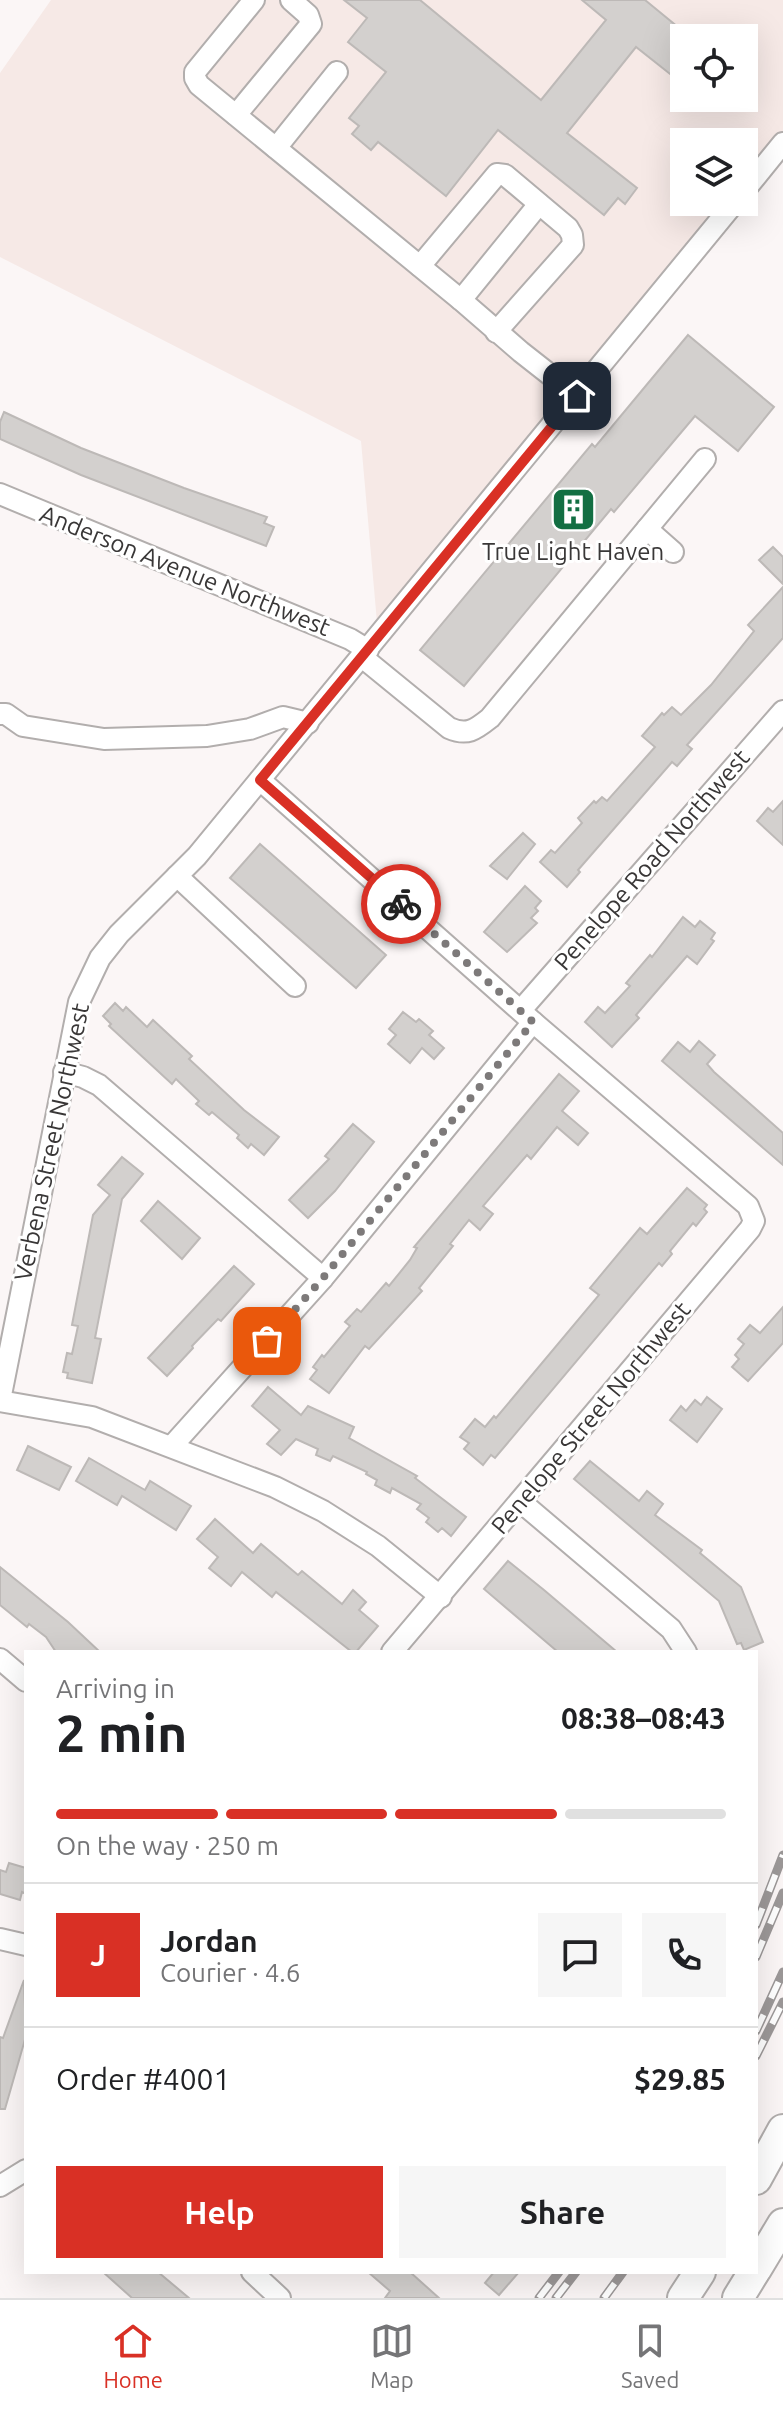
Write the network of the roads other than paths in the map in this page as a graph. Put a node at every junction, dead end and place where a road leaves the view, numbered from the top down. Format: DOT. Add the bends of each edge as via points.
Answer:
graph roads {
  1 [pos="254,0"];
  2 [pos="291,0"];
  3 [pos="337,72"];
  4 [pos="236,115"];
  5 [pos="783,143"];
  6 [pos="276,148"];
  7 [pos="758,174"];
  8 [pos="539,204"];
  9 [pos="724,216"];
  10 [pos="420,266"];
  11 [pos="461,300"];
  12 [pos="496,332"];
  13 [pos="577,396"];
  14 [pos="705,459"];
  15 [pos="0,494"];
  16 [pos="647,529"];
  17 [pos="673,552"];
  18 [pos="365,653"];
  19 [pos="783,711"];
  20 [pos="0,714"];
  21 [pos="308,723"];
  22 [pos="260,780"];
  23 [pos="177,876"];
  24 [pos="295,986"];
  25 [pos="527,1016"];
  26 [pos="64,1072"];
  27 [pos="323,1278"];
  28 [pos="0,1400"];
  29 [pos="172,1446"];
  30 [pos="521,1502"];
  31 [pos="441,1597"];
  32 [pos="394,1650"];
  33 [pos="685,1650"];
  34 [pos="0,1659"];
  35 [pos="24,1679"];
  36 [pos="0,1939"];
  37 [pos="24,1945"];
  38 [pos="783,2130"];
  39 [pos="24,2171"];
  40 [pos="758,2175"];
  41 [pos="0,2186"];
  42 [pos="783,2224"];
  43 [pos="758,2266"];
  44 [pos="254,2274"];
  45 [pos="699,2274"];
  46 [pos="753,2274"];
  47 [pos="280,2298"];
  48 [pos="683,2298"];
  49 [pos="738,2298"];
  1 -- 4 [label="street" via="195,72 199,85"];
  2 -- 4 [label="street" via="311,24"];
  3 -- 6 [label="street"];
  4 -- 6 [label="street"];
  5 -- 7 [label="street"];
  6 -- 10 [label="street"];
  8 -- 10 [label="street" via="497,174"];
  8 -- 11 [label="street"];
  8 -- 12 [label="street" via="568,228 573,245"];
  9 -- 13 [label="street, Verbena Street Northwest"];
  10 -- 11 [label="street"];
  11 -- 12 [label="street"];
  12 -- 13 [label="street"];
  13 -- 18 [label="street, Verbena Street Northwest"];
  14 -- 16 [label="street"];
  15 -- 18 [label="street, Anderson Avenue Northwest" via="350,639"];
  16 -- 17 [label="street"];
  16 -- 18 [label="street, Anderson Avenue Northwest" via="490,718 473,731 449,728"];
  18 -- 21 [label="street, Verbena Street Northwest"];
  19 -- 25 [label="street, Penelope Road Northwest"];
  20 -- 21 [label="street" via="23,726 104,739 207,736 283,717"];
  21 -- 22 [label="street, Verbena Street Northwest"];
  22 -- 23 [label="street, Verbena Street Northwest"];
  22 -- 25 [label="street, Penelope Street Northwest"];
  23 -- 24 [label="street"];
  23 -- 26 [label="street, Verbena Street Northwest" via="100,958 79,1002"];
  25 -- 27 [label="street, Penelope Road Northwest"];
  25 -- 30 [label="street, Penelope Street Northwest" via="748,1206 754,1221"];
  26 -- 27 [label="street" via="99,1085"];
  26 -- 28 [label="street, Verbena Street Northwest"];
  27 -- 29 [label="street, Penelope Road Northwest"];
  28 -- 29 [label="street" via="92,1417"];
  29 -- 31 [label="street" via="323,1511 378,1546"];
  30 -- 31 [label="street, Penelope Street Northwest"];
  30 -- 33 [label="street" via="671,1629"];
  31 -- 32 [label="street, Penelope Street Northwest"];
  34 -- 35 [label="street"];
  36 -- 37 [label="street"];
  38 -- 40 [label="highway"];
  39 -- 41 [label="street"];
  42 -- 43 [label="highway"];
  44 -- 47 [label="street"];
  45 -- 48 [label="highway"];
  46 -- 49 [label="highway"];
}
